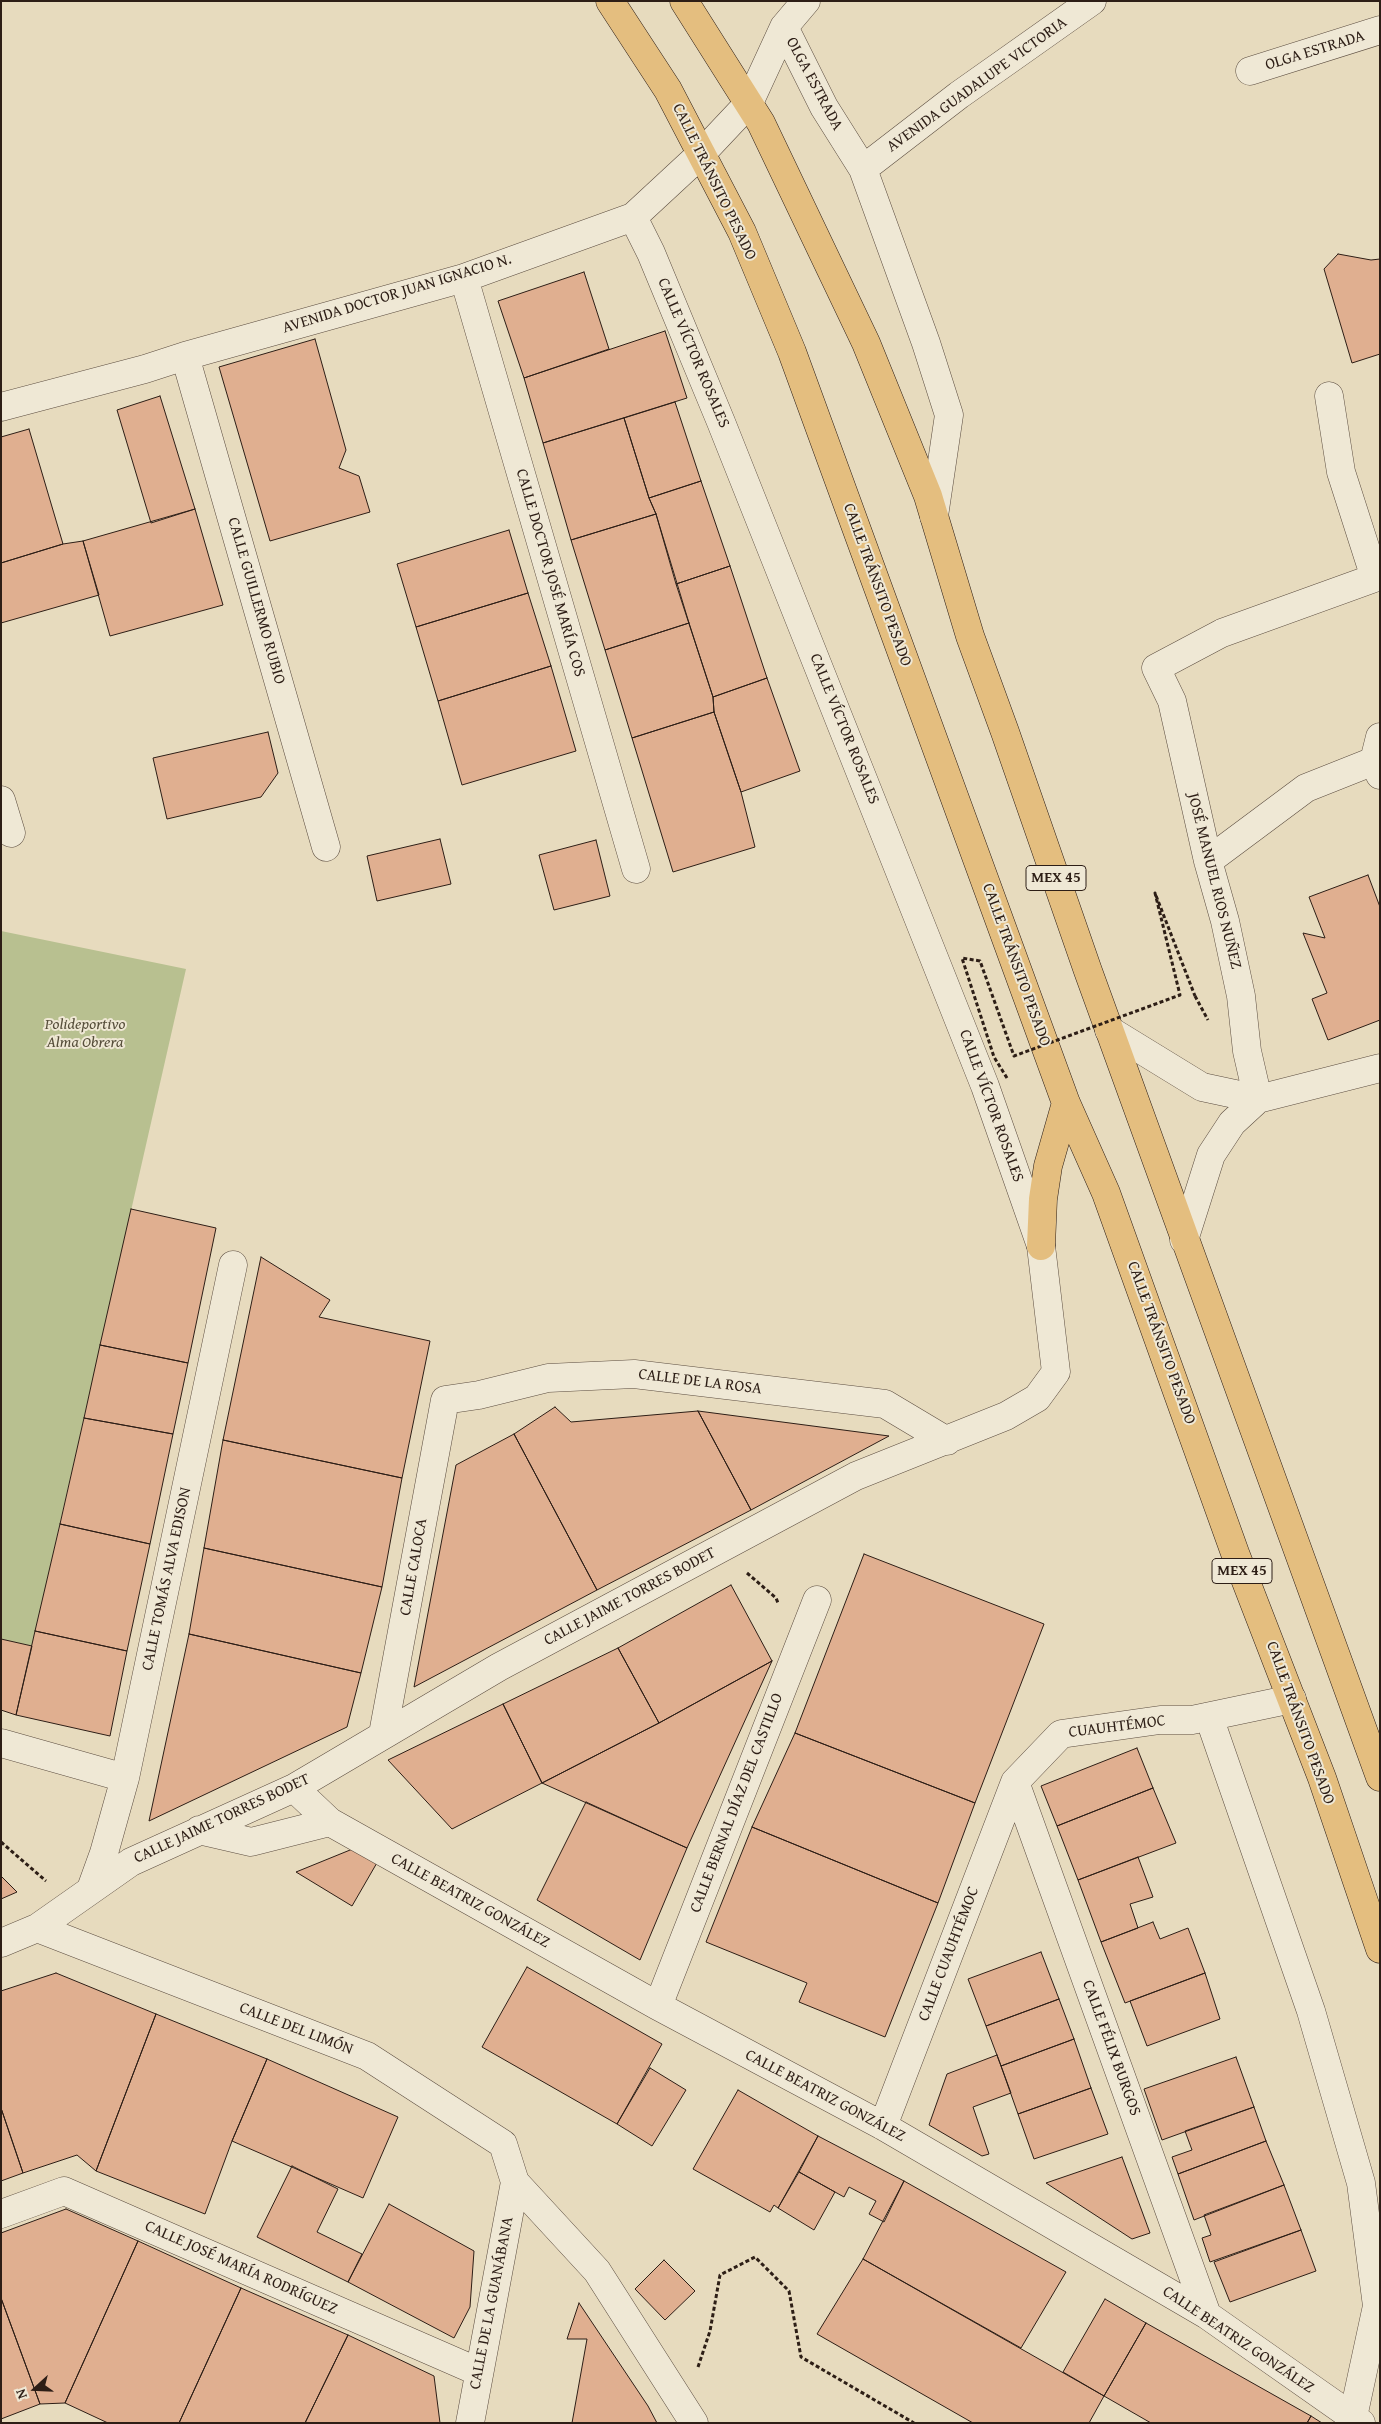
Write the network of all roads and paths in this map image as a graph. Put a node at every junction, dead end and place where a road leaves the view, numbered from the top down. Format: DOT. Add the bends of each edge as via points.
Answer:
graph roads {
  1 [pos="610,1"];
  2 [pos="684,1"];
  3 [pos="806,1"];
  4 [pos="1092,1"];
  5 [pos="784,27"];
  6 [pos="1380,30"];
  7 [pos="1250,71"];
  8 [pos="749,103"];
  9 [pos="701,154"];
  10 [pos="863,169"];
  11 [pos="633,217"];
  12 [pos="464,278"];
  13 [pos="186,356"];
  14 [pos="1328,396"];
  15 [pos="1,407"];
  16 [pos="934,516"];
  17 [pos="1377,577"];
  18 [pos="1378,758"];
  19 [pos="1,800"];
  20 [pos="10,833"];
  21 [pos="326,847"];
  22 [pos="1208,861"];
  23 [pos="636,869"];
  24 [pos="1195,996"];
  25 [pos="1109,1030"];
  26 [pos="1380,1068"];
  27 [pos="1007,1078"];
  28 [pos="1258,1099"];
  29 [pos="1066,1103"];
  30 [pos="1184,1240"];
  31 [pos="1041,1246"];
  32 [pos="233,1266"];
  33 [pos="445,1400"];
  34 [pos="947,1441"];
  35 [pos="742,1569"];
  36 [pos="817,1600"];
  37 [pos="797,1650"];
  38 [pos="1292,1699"];
  39 [pos="1209,1717"];
  40 [pos="383,1734"];
  41 [pos="1,1743"];
  42 [pos="1380,1777"];
  43 [pos="125,1778"];
  44 [pos="1015,1782"];
  45 [pos="294,1788"];
  46 [pos="330,1822"];
  47 [pos="199,1830"];
  48 [pos="1,1842"];
  49 [pos="91,1889"];
  50 [pos="68,1905"];
  51 [pos="37,1928"];
  52 [pos="1,1943"];
  53 [pos="1380,1948"];
  54 [pos="658,2006"];
  55 [pos="883,2126"];
  56 [pos="515,2182"];
  57 [pos="1,2214"];
  58 [pos="1207,2315"];
  59 [pos="479,2372"];
  60 [pos="688,2414"];
  61 [pos="1355,2418"];
  62 [pos="470,2423"];
  63 [pos="914,2423"];
  1 -- 9 [label="main road, CALLE TRÁNSITO PESADO / MEX 45" via="668,90"];
  2 -- 8 [label="main road, MEX 45"];
  3 -- 5 [label="street, OLGA ESTRADA"];
  4 -- 10 [label="street, AVENIDA GUADALUPE VICTORIA" via="959,95"];
  5 -- 8 [label="street, AVENIDA DOCTOR JUAN IGNACIO N."];
  5 -- 10 [label="street, OLGA ESTRADA" via="824,107"];
  6 -- 7 [label="street, OLGA ESTRADA"];
  8 -- 9 [label="street, AVENIDA DOCTOR JUAN IGNACIO N."];
  8 -- 16 [label="main road, MEX 45" via="866,343"];
  9 -- 11 [label="street, AVENIDA DOCTOR JUAN IGNACIO N."];
  9 -- 29 [label="main road, CALLE TRÁNSITO PESADO / MEX 45" via="742,232 792,352"];
  10 -- 16 [label="street, OLGA ESTRADA" via="949,415"];
  11 -- 12 [label="street, AVENIDA DOCTOR JUAN IGNACIO N."];
  11 -- 31 [label="street, CALLE VÍCTOR ROSALES" via="655,262 774,553 985,1086"];
  12 -- 13 [label="street, AVENIDA DOCTOR JUAN IGNACIO N."];
  12 -- 23 [label="street, CALLE DOCTOR JOSÉ MARÍA COS"];
  13 -- 15 [label="street, AVENIDA DOCTOR JUAN IGNACIO N."];
  13 -- 21 [label="street, CALLE GUILLERMO RUBIO"];
  14 -- 17 [label="street" via="1341,472"];
  16 -- 25 [label="main road, MEX 45" via="970,636"];
  17 -- 22 [label="street, JOSÉ MANUEL RIOS NUÑEZ" via="1222,633 1156,668 1172,701"];
  18 -- 22 [label="street" via="1306,788"];
  19 -- 20 [label="street"];
  22 -- 28 [label="street, JOSÉ MANUEL RIOS NUÑEZ" via="1226,921"];
  24 -- 27 [label="path, bridge" via="1155,893 1180,995 1014,1056 980,961 962,958 994,1058"];
  25 -- 28 [label="street" via="1202,1087"];
  25 -- 30 [label="main road, MEX 45"];
  26 -- 28 [label="street"];
  28 -- 30 [label="street" via="1232,1123 1211,1155"];
  29 -- 31 [label="main road" via="1048,1166"];
  29 -- 38 [label="main road, CALLE TRÁNSITO PESADO / MEX 45" via="1106,1193 1235,1553"];
  30 -- 42 [label="main road, MEX 45"];
  31 -- 34 [label="street, CALLE JAIME TORRES BODET" via="1056,1372 1037,1398 1006,1416"];
  32 -- 43 [label="street, CALLE TOMÁS ALVA EDISON"];
  33 -- 34 [label="street, CALLE DE LA ROSA" via="548,1378 634,1374 885,1404"];
  33 -- 40 [label="street, CALLE CALOCA"];
  34 -- 40 [label="street, CALLE JAIME TORRES BODET" via="856,1476 499,1667"];
  35 -- 37 [label="path" via="776,1598"];
  36 -- 37 [label="street, CALLE BERNAL DÍAZ DEL CASTILLO"];
  37 -- 54 [label="street, CALLE BERNAL DÍAZ DEL CASTILLO"];
  38 -- 39 [label="street, CUAUHTÉMOC"];
  38 -- 53 [label="main road, CALLE TRÁNSITO PESADO / MEX 45"];
  39 -- 44 [label="street, CUAUHTÉMOC" via="1160,1720 1061,1734"];
  39 -- 61 [label="street" via="1311,2011 1361,2183 1377,2306"];
  40 -- 45 [label="street, CALLE JAIME TORRES BODET"];
  41 -- 43 [label="street"];
  43 -- 49 [label="street, CALLE TOMÁS ALVA EDISON"];
  44 -- 55 [label="street, CALLE CUAUHTÉMOC"];
  44 -- 58 [label="street, CALLE FÉLIX BURGOS"];
  45 -- 46 [label="street, CALLE BEATRIZ GONZÁLEZ"];
  45 -- 47 [label="street, CALLE JAIME TORRES BODET"];
  46 -- 47 [label="street" via="251,1842"];
  46 -- 54 [label="street, CALLE BEATRIZ GONZÁLEZ"];
  47 -- 49 [label="street, CALLE JAIME TORRES BODET" via="132,1862"];
  48 -- 50 [label="path" via="36,1871"];
  49 -- 50 [label="street, CALLE JAIME TORRES BODET"];
  50 -- 51 [label="street, CALLE JAIME TORRES BODET"];
  51 -- 52 [label="street, CALLE JAIME TORRES BODET"];
  51 -- 56 [label="street, CALLE DEL LIMÓN" via="367,2056 503,2144"];
  54 -- 55 [label="street, CALLE BEATRIZ GONZÁLEZ"];
  55 -- 58 [label="street, CALLE BEATRIZ GONZÁLEZ"];
  56 -- 59 [label="street, CALLE DE LA GUANÁBANA"];
  56 -- 60 [label="street" via="597,2271"];
  57 -- 59 [label="street, CALLE JOSÉ MARÍA RODRÍGUEZ" via="64,2191"];
  58 -- 61 [label="street, CALLE BEATRIZ GONZÁLEZ"];
  59 -- 62 [label="street, CALLE DE LA GUANÁBANA"];
  60 -- 63 [label="path" via="694,2381 710,2331 720,2275 755,2257 789,2291 801,2357"];
}
